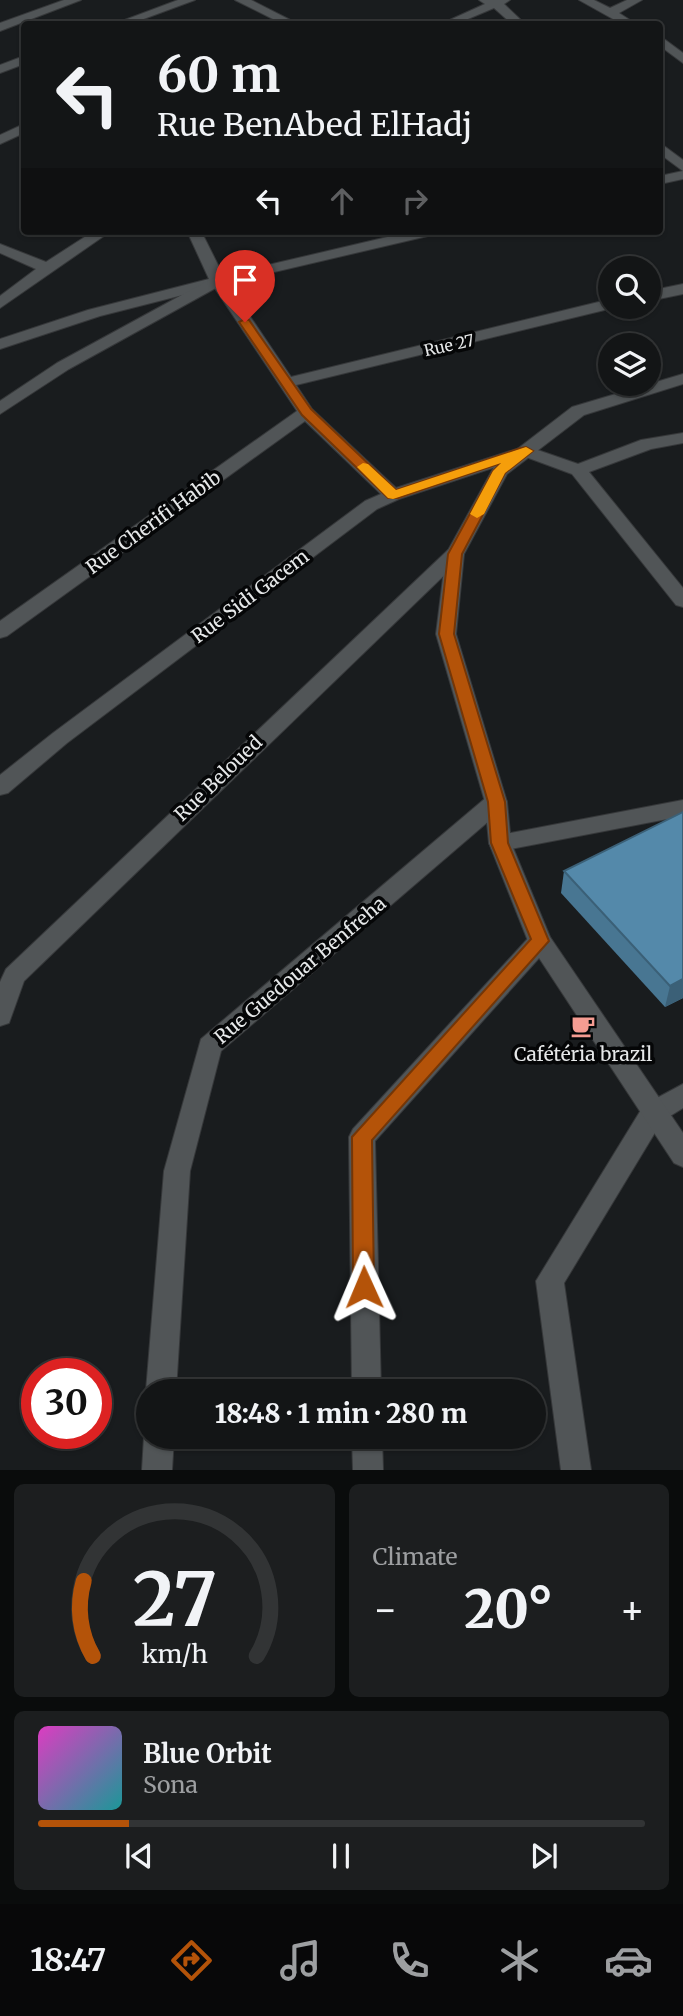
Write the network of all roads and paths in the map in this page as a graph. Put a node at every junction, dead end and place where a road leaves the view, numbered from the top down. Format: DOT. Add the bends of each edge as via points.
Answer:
graph roads {
  1 [pos="75,0"];
  2 [pos="189,0"];
  3 [pos="241,0"];
  4 [pos="585,0"];
  5 [pos="636,0"];
  6 [pos="495,1"];
  7 [pos="608,14"];
  8 [pos="142,21"];
  9 [pos="286,21"];
  10 [pos="453,21"];
  11 [pos="516,21"];
  12 [pos="623,21"];
  13 [pos="0,27"];
  14 [pos="663,42"];
  15 [pos="683,59"];
  16 [pos="21,61"];
  17 [pos="0,69"];
  18 [pos="21,130"];
  19 [pos="0,140"];
  20 [pos="663,150"];
  21 [pos="683,167"];
  22 [pos="683,175"];
  23 [pos="663,179"];
  24 [pos="98,235"];
  25 [pos="196,235"];
  26 [pos="415,235"];
  27 [pos="0,248"];
  28 [pos="47,268"];
  29 [pos="218,281"];
  30 [pos="683,289"];
  31 [pos="661,294"];
  32 [pos="0,303"];
  33 [pos="598,307"];
  34 [pos="0,344"];
  35 [pos="683,379"];
  36 [pos="286,383"];
  37 [pos="0,409"];
  38 [pos="306,412"];
  39 [pos="683,438"];
  40 [pos="526,451"];
  41 [pos="578,470"];
  42 [pos="393,495"];
  43 [pos="455,554"];
  44 [pos="683,601"];
  45 [pos="0,631"];
  46 [pos="0,788"];
  47 [pos="496,802"];
  48 [pos="683,808"];
  49 [pos="500,843"];
  50 [pos="540,941"];
  51 [pos="0,1016"];
  52 [pos="683,1095"];
  53 [pos="653,1113"];
  54 [pos="683,1155"];
  55 [pos="162,1379"];
  56 [pos="366,1379"];
  57 [pos="158,1449"];
  58 [pos="367,1449"];
  59 [pos="157,1470"];
  60 [pos="368,1470"];
  61 [pos="576,1470"];
  1 -- 13 [label="street"];
  2 -- 8 [label="street"];
  3 -- 9 [label="street"];
  4 -- 7 [label="street"];
  5 -- 7 [label="street"];
  6 -- 10 [label="street"];
  6 -- 11 [label="street"];
  7 -- 12 [label="street"];
  14 -- 15 [label="street"];
  16 -- 17 [label="street"];
  18 -- 19 [label="street"];
  20 -- 21 [label="street"];
  22 -- 23 [label="street"];
  24 -- 28 [label="street"];
  25 -- 29 [label="street"];
  26 -- 29 [label="street"];
  27 -- 28 [label="street"];
  28 -- 32 [label="street"];
  29 -- 34 [label="street" via="93,313"];
  29 -- 36 [label="street"];
  29 -- 37 [label="street" via="63,366"];
  30 -- 31 [label="street"];
  33 -- 36 [label="street, Rue 27"];
  35 -- 40 [label="street" via="578,411"];
  36 -- 38 [label="street"];
  38 -- 42 [label="street"];
  38 -- 45 [label="street, Rue Cherifi Habib"];
  39 -- 41 [label="street" via="647,443"];
  40 -- 41 [label="street"];
  40 -- 42 [label="street, Rue Sidi Gacem"];
  40 -- 43 [label="street" via="500,471"];
  41 -- 44 [label="street"];
  42 -- 46 [label="street, Rue Sidi Gacem" via="371,505"];
  43 -- 47 [label="street" via="446,634"];
  43 -- 51 [label="street, Rue Beloued" via="14,976"];
  47 -- 49 [label="street"];
  47 -- 55 [label="street, Rue Guedouar Benfreha" via="210,1046 177,1171"];
  48 -- 49 [label="street"];
  49 -- 50 [label="street"];
  50 -- 53 [label="street"];
  50 -- 56 [label="street" via="362,1137"];
  52 -- 53 [label="street"];
  53 -- 54 [label="street"];
  53 -- 61 [label="street" via="550,1282"];
  57 -- 59 [label="street"];
  58 -- 60 [label="street"];
}
